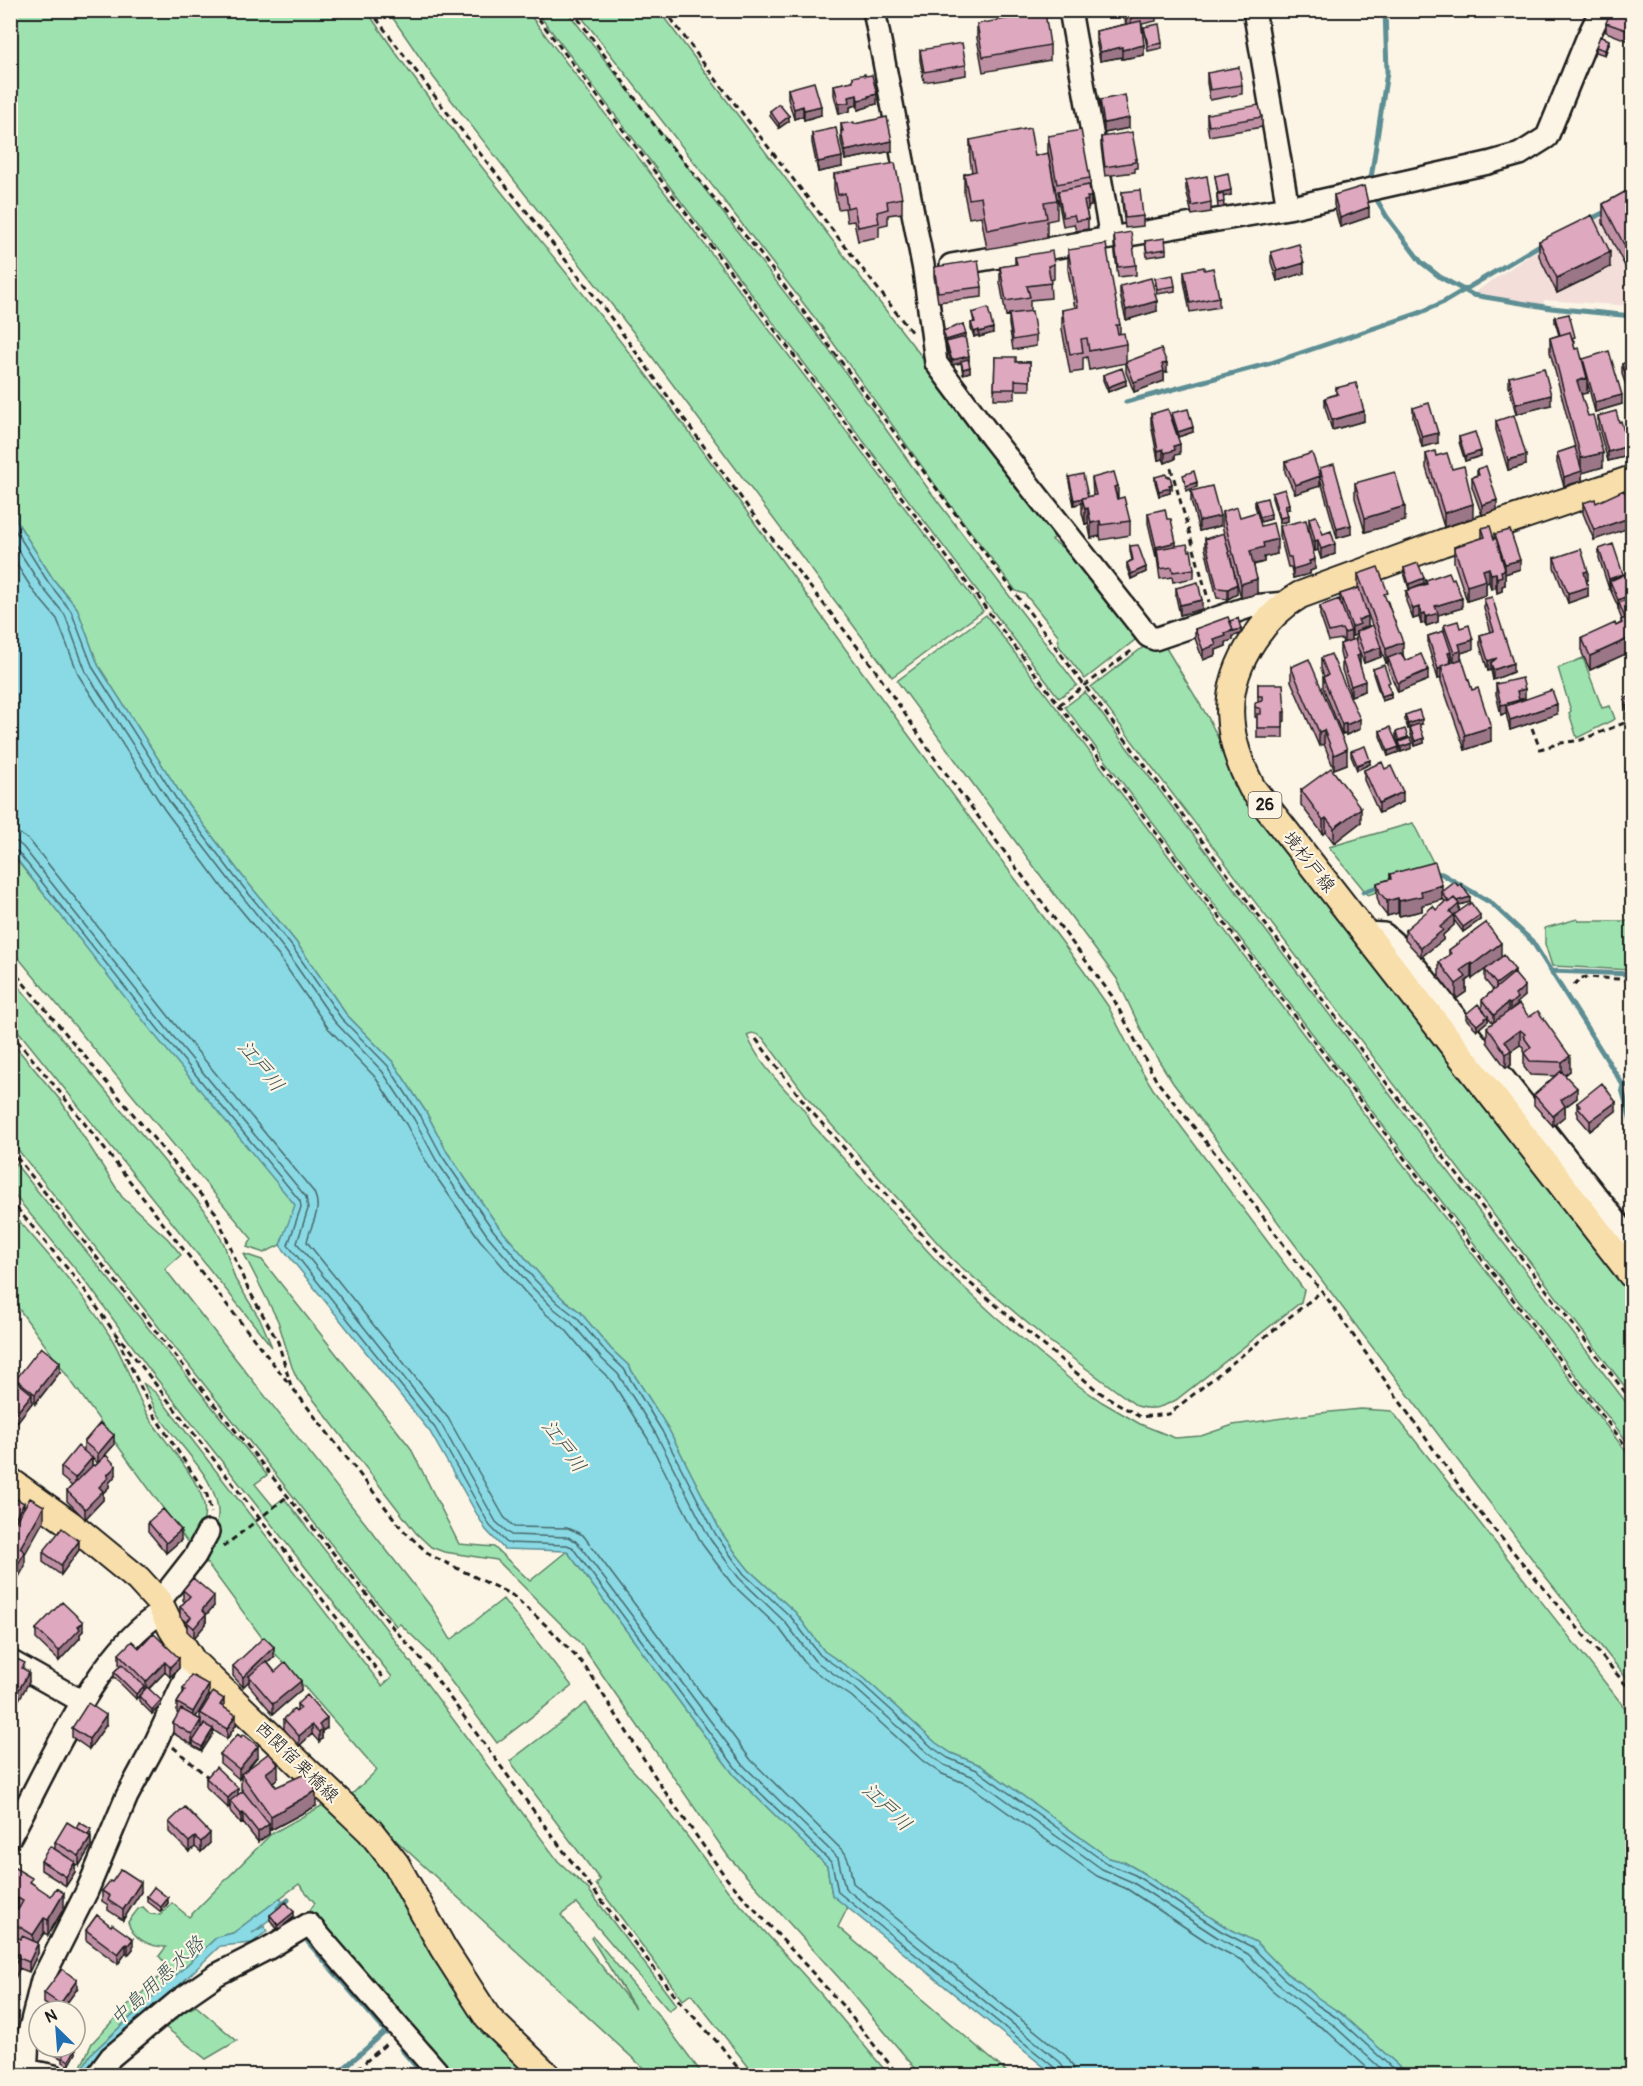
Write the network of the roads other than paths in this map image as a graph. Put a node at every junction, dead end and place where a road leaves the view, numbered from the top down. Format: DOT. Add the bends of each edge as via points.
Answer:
graph roads {
  1 [pos="874,10"];
  2 [pos="1071,10"];
  3 [pos="1254,10"];
  4 [pos="1601,10"];
  5 [pos="1288,208"];
  6 [pos="1111,238"];
  7 [pos="924,270"];
  8 [pos="1632,479"];
  9 [pos="1286,603"];
  10 [pos="1364,933"];
  11 [pos="1632,1241"];
  12 [pos="1632,1275"];
  13 [pos="10,1482"];
  14 [pos="206,1537"];
  15 [pos="161,1606"];
  16 [pos="10,1661"];
  17 [pos="193,1662"];
  18 [pos="81,1701"];
  19 [pos="10,1837"];
  20 [pos="26,2073"];
  21 [pos="54,2076"];
  22 [pos="97,2076"];
  23 [pos="441,2076"];
  24 [pos="548,2076"];
  1 -- 7 [label="street"];
  2 -- 6 [label="street"];
  3 -- 5 [label="street"];
  4 -- 5 [label="street" via="1547,137 1534,146 1488,163"];
  5 -- 6 [label="street"];
  6 -- 7 [label="street"];
  7 -- 9 [label="street" via="936,363 1148,636 1155,639 1252,606"];
  8 -- 9 [label="main road, 境杉戸線 / 26" via="1322,585"];
  9 -- 10 [label="main road, 境杉戸線 / 26" via="1259,632 1240,662 1231,693 1234,743 1252,788"];
  10 -- 11 [label="street" via="1384,934 1403,951"];
  10 -- 12 [label="main road, 境杉戸線 / 26"];
  13 -- 15 [label="main road, 西関宿栗橋線" via="77,1528 138,1579"];
  14 -- 15 [label="street"];
  15 -- 17 [label="main road, 西関宿栗橋線"];
  15 -- 18 [label="street" via="113,1658"];
  16 -- 18 [label="street"];
  17 -- 20 [label="street" via="42,1980 28,2037"];
  17 -- 24 [label="main road, 西関宿栗橋線" via="370,1831 396,1864 488,2018"];
  18 -- 19 [label="street"];
  20 -- 21 [label="street"];
  22 -- 23 [label="street" via="111,2057 177,2002 216,1975 309,1924"];
}
